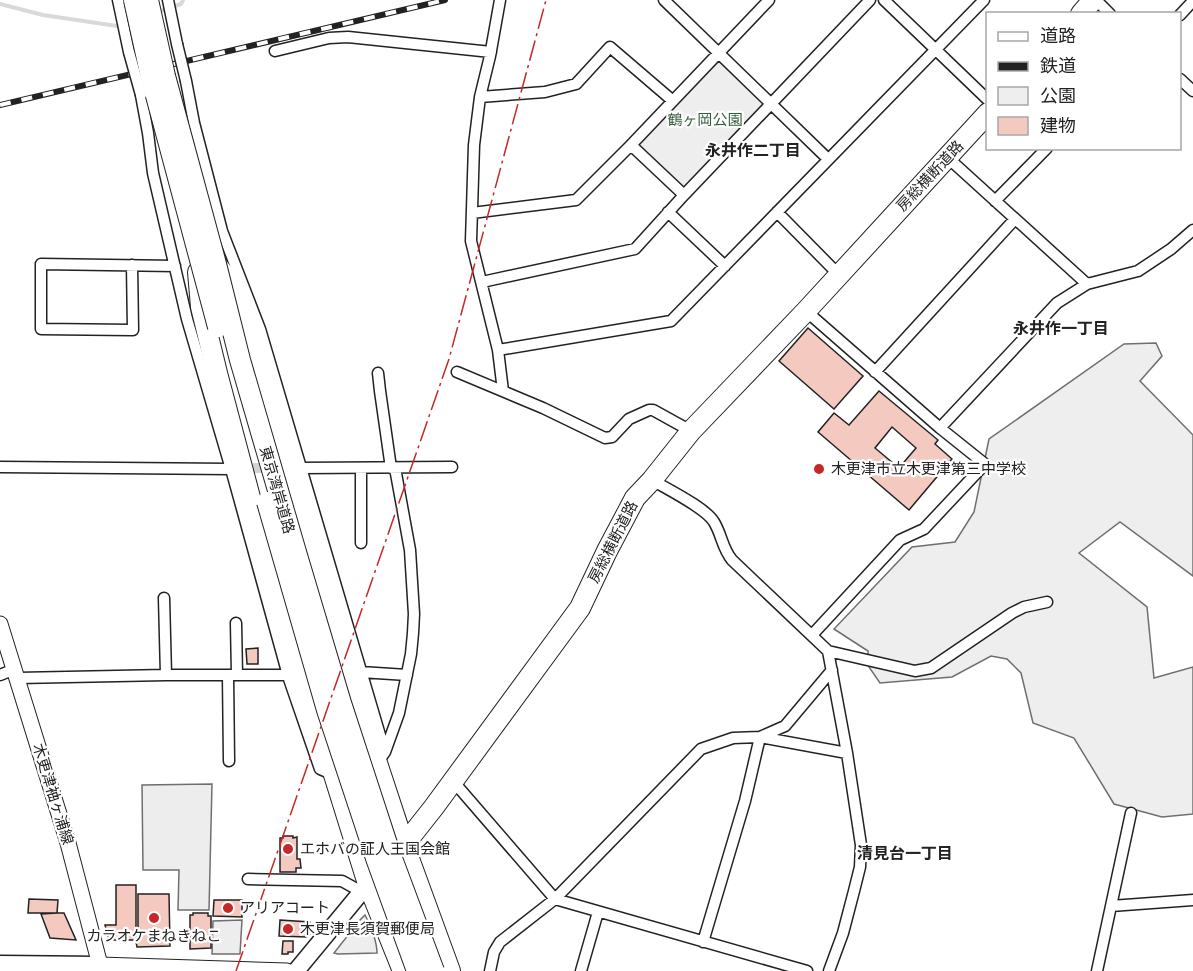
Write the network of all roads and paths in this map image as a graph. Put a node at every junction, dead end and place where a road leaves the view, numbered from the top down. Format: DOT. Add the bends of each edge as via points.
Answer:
graph roads {
  1 [pos="118,0"];
  2 [pos="134,0"];
  3 [pos="148,0"];
  4 [pos="168,0"];
  5 [pos="500,0"];
  6 [pos="664,0"];
  7 [pos="870,0"];
  8 [pos="884,0"];
  9 [pos="984,0"];
  10 [pos="1094,0"];
  11 [pos="1193,1"];
  12 [pos="763,2"];
  13 [pos="1083,12"];
  14 [pos="1108,12"];
  15 [pos="1181,13"];
  16 [pos="936,49"];
  17 [pos="275,51"];
  18 [pos="491,52"];
  19 [pos="718,53"];
  20 [pos="1181,81"];
  21 [pos="1193,91"];
  22 [pos="480,97"];
  23 [pos="986,99"];
  24 [pos="673,101"];
  25 [pos="771,104"];
  26 [pos="986,114"];
  27 [pos="631,145"];
  28 [pos="1045,150"];
  29 [pos="947,158"];
  30 [pos="828,159"];
  31 [pos="684,195"];
  32 [pos="994,201"];
  33 [pos="668,212"];
  34 [pos="777,212"];
  35 [pos="472,213"];
  36 [pos="1015,219"];
  37 [pos="1193,230"];
  38 [pos="195,242"];
  39 [pos="216,264"];
  40 [pos="132,265"];
  41 [pos="175,266"];
  42 [pos="725,266"];
  43 [pos="839,275"];
  44 [pos="482,282"];
  45 [pos="1087,284"];
  46 [pos="806,311"];
  47 [pos="498,350"];
  48 [pos="457,372"];
  49 [pos="875,372"];
  50 [pos="378,374"];
  51 [pos="503,391"];
  52 [pos="940,428"];
  53 [pos="691,431"];
  54 [pos="0,467"];
  55 [pos="452,467"];
  56 [pos="231,468"];
  57 [pos="300,468"];
  58 [pos="361,468"];
  59 [pos="393,468"];
  60 [pos="652,480"];
  61 [pos="361,543"];
  62 [pos="164,598"];
  63 [pos="1047,602"];
  64 [pos="236,623"];
  65 [pos="0,624"];
  66 [pos="812,635"];
  67 [pos="828,651"];
  68 [pos="832,670"];
  69 [pos="361,672"];
  70 [pos="16,673"];
  71 [pos="0,675"];
  72 [pos="166,675"];
  73 [pos="233,675"];
  74 [pos="288,675"];
  75 [pos="406,675"];
  76 [pos="760,737"];
  77 [pos="847,753"];
  78 [pos="381,758"];
  79 [pos="229,760"];
  80 [pos="334,775"];
  81 [pos="453,781"];
  82 [pos="1131,813"];
  83 [pos="404,845"];
  84 [pos="248,879"];
  85 [pos="365,888"];
  86 [pos="555,899"];
  87 [pos="1193,900"];
  88 [pos="1111,906"];
  89 [pos="598,912"];
  90 [pos="703,942"];
  91 [pos="0,964"];
  92 [pos="100,968"];
  93 [pos="287,971"];
  94 [pos="296,971"];
  95 [pos="403,971"];
  96 [pos="417,971"];
  97 [pos="434,971"];
  98 [pos="450,971"];
  99 [pos="490,971"];
  100 [pos="581,971"];
  101 [pos="807,971"];
  102 [pos="829,971"];
  103 [pos="1097,971"];
  1 -- 41 [label="street, bridge"];
  2 -- 38 [label="highway, 東京湾岸道路, bridge"];
  3 -- 39 [label="highway, 東京湾岸道路, bridge"];
  4 -- 57 [label="street, bridge" via="222,231 260,329"];
  5 -- 18 [label="street"];
  6 -- 19 [label="street"];
  7 -- 25 [label="street"];
  8 -- 16 [label="street"];
  9 -- 16 [label="street"];
  10 -- 13 [label="highway"];
  10 -- 14 [label="street"];
  11 -- 15 [label="street"];
  12 -- 19 [label="street"];
  16 -- 23 [label="street"];
  16 -- 30 [label="street"];
  17 -- 18 [label="street" via="348,37"];
  18 -- 22 [label="street"];
  19 -- 24 [label="street"];
  19 -- 25 [label="street"];
  20 -- 21 [label="street"];
  22 -- 24 [label="street" via="545,92 576,84 610,47"];
  22 -- 35 [label="street"];
  24 -- 27 [label="street"];
  25 -- 30 [label="street"];
  25 -- 31 [label="street"];
  26 -- 29 [label="highway, 房総横断道路"];
  27 -- 31 [label="street"];
  27 -- 35 [label="street" via="576,200"];
  28 -- 32 [label="street"];
  29 -- 32 [label="street"];
  29 -- 43 [label="highway, 房総横断道路"];
  30 -- 34 [label="street"];
  31 -- 33 [label="street"];
  32 -- 36 [label="street"];
  33 -- 42 [label="street"];
  33 -- 44 [label="street" via="635,249"];
  34 -- 42 [label="street"];
  34 -- 43 [label="street"];
  35 -- 44 [label="street" via="471,241"];
  36 -- 45 [label="street"];
  36 -- 49 [label="street"];
  37 -- 45 [label="street" via="1138,271"];
  38 -- 80 [label="highway" via="201,307 217,373 264,550"];
  38 -- 96 [label="highway, 東京湾岸道路, bridge" via="327,710"];
  39 -- 78 [label="highway" via="238,292 307,540"];
  39 -- 97 [label="highway, 東京湾岸道路, bridge" via="340,703"];
  40 -- 40 [label="street" via="41,264 42,329 132,330"];
  40 -- 41 [label="street"];
  41 -- 56 [label="street"];
  42 -- 47 [label="street" via="672,321"];
  43 -- 46 [label="highway, 房総横断道路"];
  44 -- 47 [label="street"];
  45 -- 52 [label="street" via="1057,303"];
  46 -- 49 [label="street"];
  46 -- 53 [label="highway, 房総横断道路"];
  47 -- 51 [label="street"];
  48 -- 51 [label="street"];
  49 -- 52 [label="street"];
  50 -- 59 [label="street"];
  51 -- 53 [label="street" via="605,438 612,437 629,419 649,410"];
  52 -- 66 [label="street" via="985,464 924,529 900,540"];
  53 -- 60 [label="highway, 房総横断道路"];
  54 -- 56 [label="street"];
  55 -- 59 [label="street"];
  56 -- 74 [label="street"];
  57 -- 58 [label="street"];
  57 -- 69 [label="street"];
  58 -- 59 [label="street"];
  58 -- 61 [label="street"];
  59 -- 75 [label="street" via="405,517 412,574 413,633"];
  60 -- 66 [label="street" via="714,521 726,553"];
  60 -- 81 [label="highway, 房総横断道路" via="634,498 580,608"];
  62 -- 72 [label="street"];
  63 -- 67 [label="street" via="1024,607 1000,620 932,668 915,671"];
  64 -- 73 [label="street"];
  65 -- 70 [label="main road, 木更津袖ヶ浦線"];
  66 -- 67 [label="street"];
  67 -- 68 [label="street"];
  68 -- 76 [label="street" via="785,726"];
  68 -- 77 [label="street"];
  69 -- 75 [label="street"];
  69 -- 78 [label="street"];
  70 -- 71 [label="street"];
  70 -- 72 [label="street"];
  70 -- 92 [label="main road, 木更津袖ヶ浦線" via="68,843"];
  72 -- 73 [label="street"];
  73 -- 74 [label="street"];
  73 -- 79 [label="street"];
  74 -- 80 [label="street" via="320,769"];
  75 -- 78 [label="street" via="399,713"];
  76 -- 77 [label="street"];
  76 -- 86 [label="street" via="733,738 701,749"];
  76 -- 90 [label="street"];
  77 -- 102 [label="street" via="861,844 860,867"];
  78 -- 83 [label="highway"];
  80 -- 85 [label="highway"];
  81 -- 83 [label="highway, 房総横断道路"];
  81 -- 86 [label="street"];
  82 -- 88 [label="street"];
  83 -- 85 [label="highway, 房総横断道路"];
  83 -- 98 [label="highway"];
  84 -- 85 [label="street" via="342,880"];
  85 -- 94 [label="main road, 房総横断道路"];
  85 -- 95 [label="highway"];
  86 -- 89 [label="street"];
  86 -- 99 [label="street" via="500,942"];
  87 -- 88 [label="street"];
  88 -- 103 [label="street"];
  89 -- 90 [label="street"];
  89 -- 100 [label="street"];
  90 -- 101 [label="street"];
  91 -- 92 [label="main road"];
  92 -- 93 [label="main road"];
}
